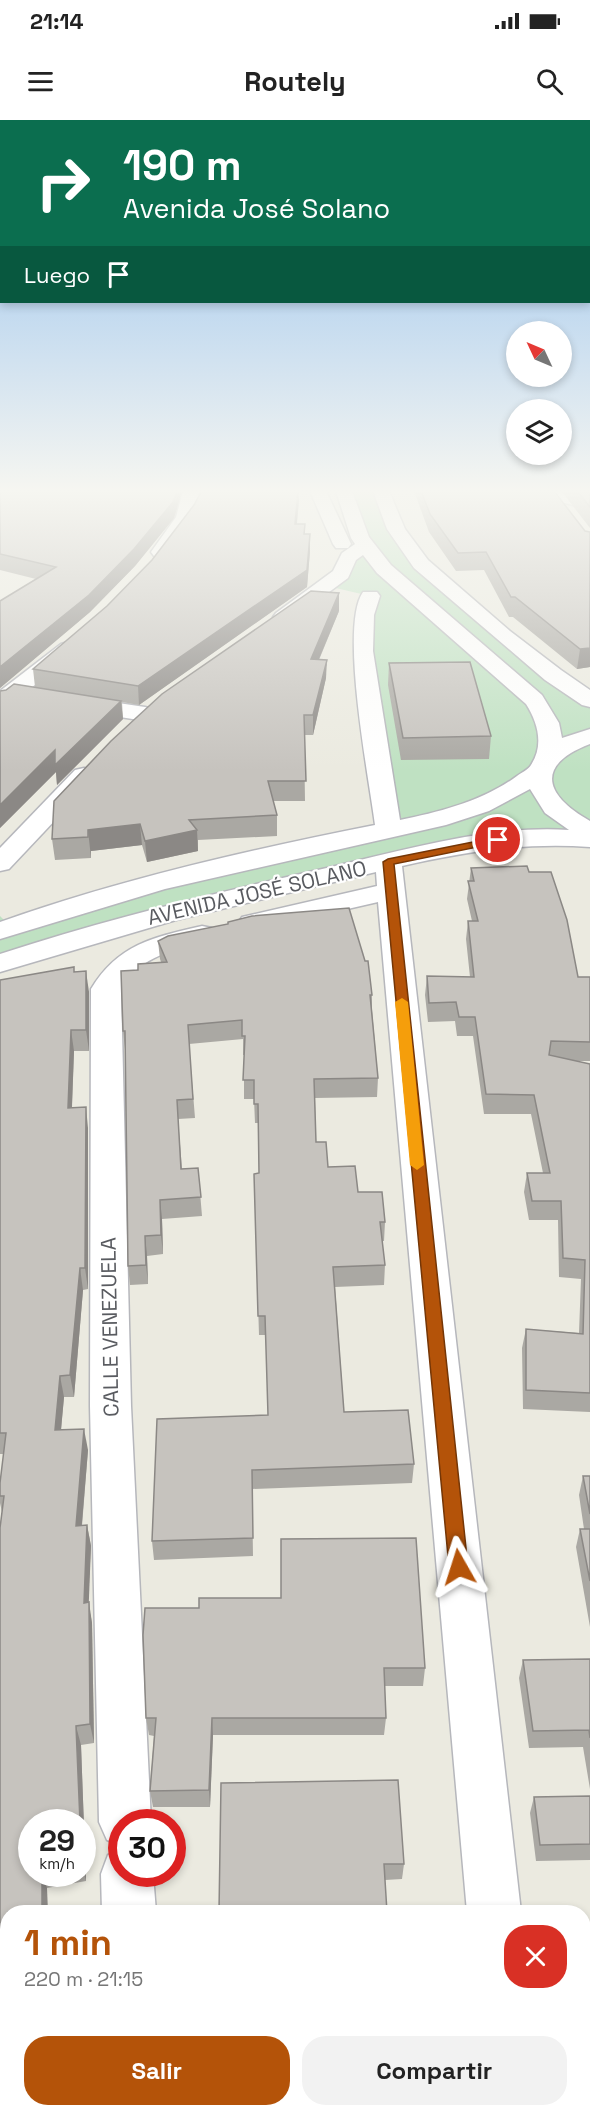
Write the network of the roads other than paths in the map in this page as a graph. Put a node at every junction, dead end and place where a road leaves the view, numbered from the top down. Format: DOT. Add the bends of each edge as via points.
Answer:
graph roads {
  1 [pos="346,584"];
  2 [pos="401,584"];
  3 [pos="444,584"];
  4 [pos="349,591"];
  5 [pos="426,606"];
  6 [pos="265,630"];
  7 [pos="84,634"];
  8 [pos="5,697"];
  9 [pos="590,700"];
  10 [pos="125,732"];
  11 [pos="590,736"];
  12 [pos="96,762"];
  13 [pos="542,767"];
  14 [pos="590,831"];
  15 [pos="590,839"];
  16 [pos="0,863"];
  17 [pos="390,875"];
  18 [pos="0,931"];
  19 [pos="0,963"];
  20 [pos="124,1809"];
  21 [pos="128,1887"];
  22 [pos="129,1905"];
  23 [pos="493,1905"];
  1 -- 4 [label="street"];
  2 -- 5 [label="street"];
  3 -- 9 [label="street" via="520,649"];
  4 -- 5 [label="street"];
  4 -- 6 [label="street"];
  4 -- 17 [label="street" via="364,615 363,651"];
  5 -- 13 [label="street" via="534,700 549,724 552,738"];
  7 -- 8 [label="street"];
  8 -- 10 [label="street" via="153,707"];
  11 -- 13 [label="street, AVENIDA JOSÉ SOLANO" via="565,746"];
  12 -- 16 [label="street"];
  13 -- 14 [label="street" via="538,782 549,804"];
  13 -- 17 [label="street, AVENIDA JOSÉ SOLANO" via="503,796 478,808"];
  15 -- 17 [label="street, AVENIDA JOSÉ SOLANO" via="546,836 468,844"];
  17 -- 18 [label="street, AVENIDA JOSÉ SOLANO" via="182,876"];
  17 -- 19 [label="street, AVENIDA JOSÉ SOLANO" via="166,914"];
  17 -- 20 [label="street, CALLE VENEZUELA" via="243,925 178,940 138,956 112,975 106,988 109,1321"];
  17 -- 23 [label="street"];
  21 -- 22 [label="street"];
}
